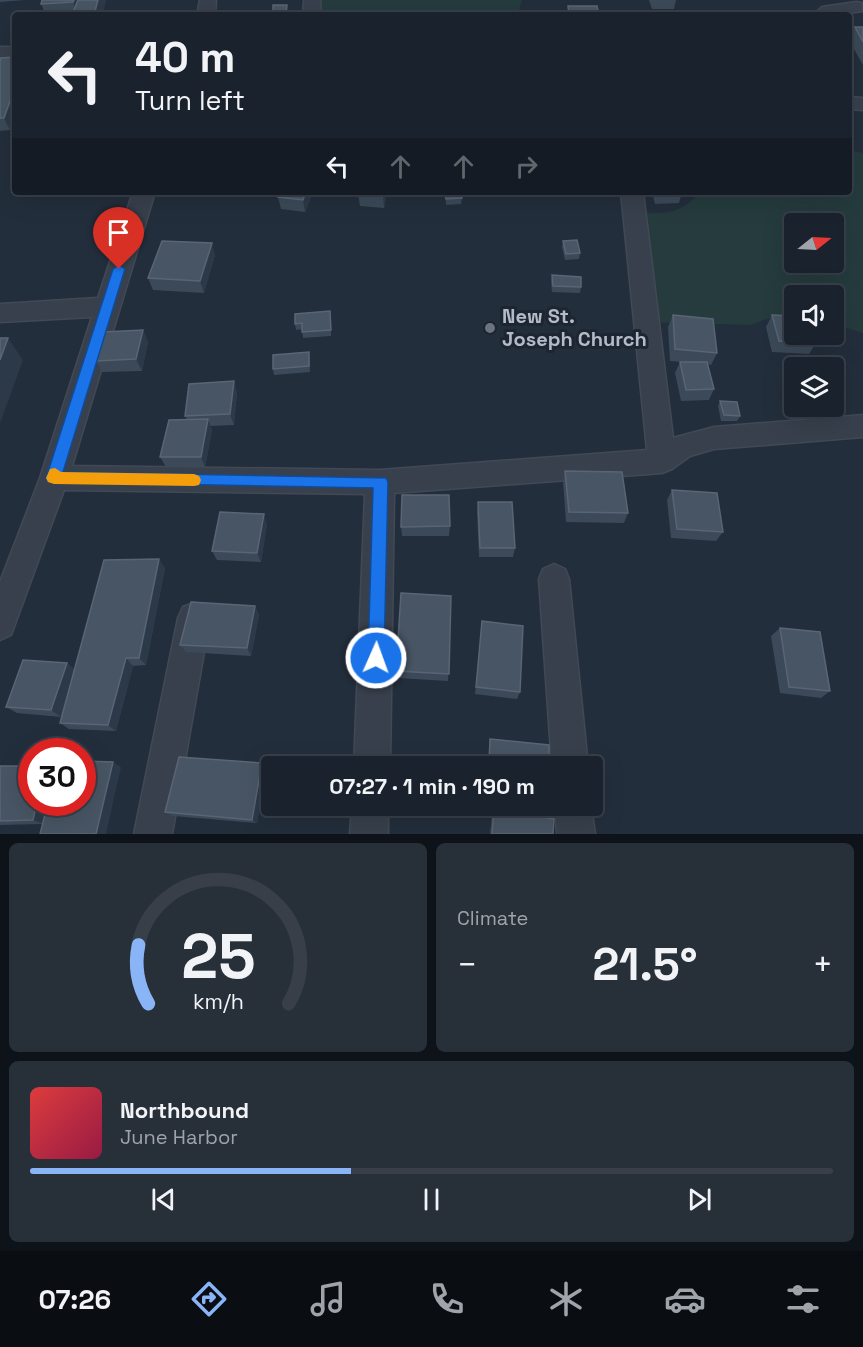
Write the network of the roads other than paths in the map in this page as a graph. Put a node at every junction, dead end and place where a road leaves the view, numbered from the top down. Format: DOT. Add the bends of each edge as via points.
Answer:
graph roads {
  1 [pos="856,7"];
  2 [pos="826,12"];
  3 [pos="143,195"];
  4 [pos="632,195"];
  5 [pos="107,308"];
  6 [pos="0,312"];
  7 [pos="863,426"];
  8 [pos="662,461"];
  9 [pos="54,478"];
  10 [pos="380,482"];
  11 [pos="554,579"];
  12 [pos="196,611"];
  13 [pos="0,624"];
  14 [pos="372,756"];
  15 [pos="569,756"];
  16 [pos="370,816"];
  17 [pos="574,816"];
  18 [pos="153,834"];
  19 [pos="369,834"];
  20 [pos="576,834"];
  1 -- 2 [label="street"];
  3 -- 5 [label="street"];
  4 -- 8 [label="street"];
  5 -- 6 [label="street"];
  5 -- 9 [label="street"];
  7 -- 8 [label="street" via="714,438 682,447"];
  8 -- 10 [label="street"];
  9 -- 10 [label="street"];
  9 -- 13 [label="street"];
  10 -- 14 [label="street"];
  11 -- 15 [label="street"];
  12 -- 18 [label="street"];
  16 -- 19 [label="street"];
  17 -- 20 [label="street"];
}
